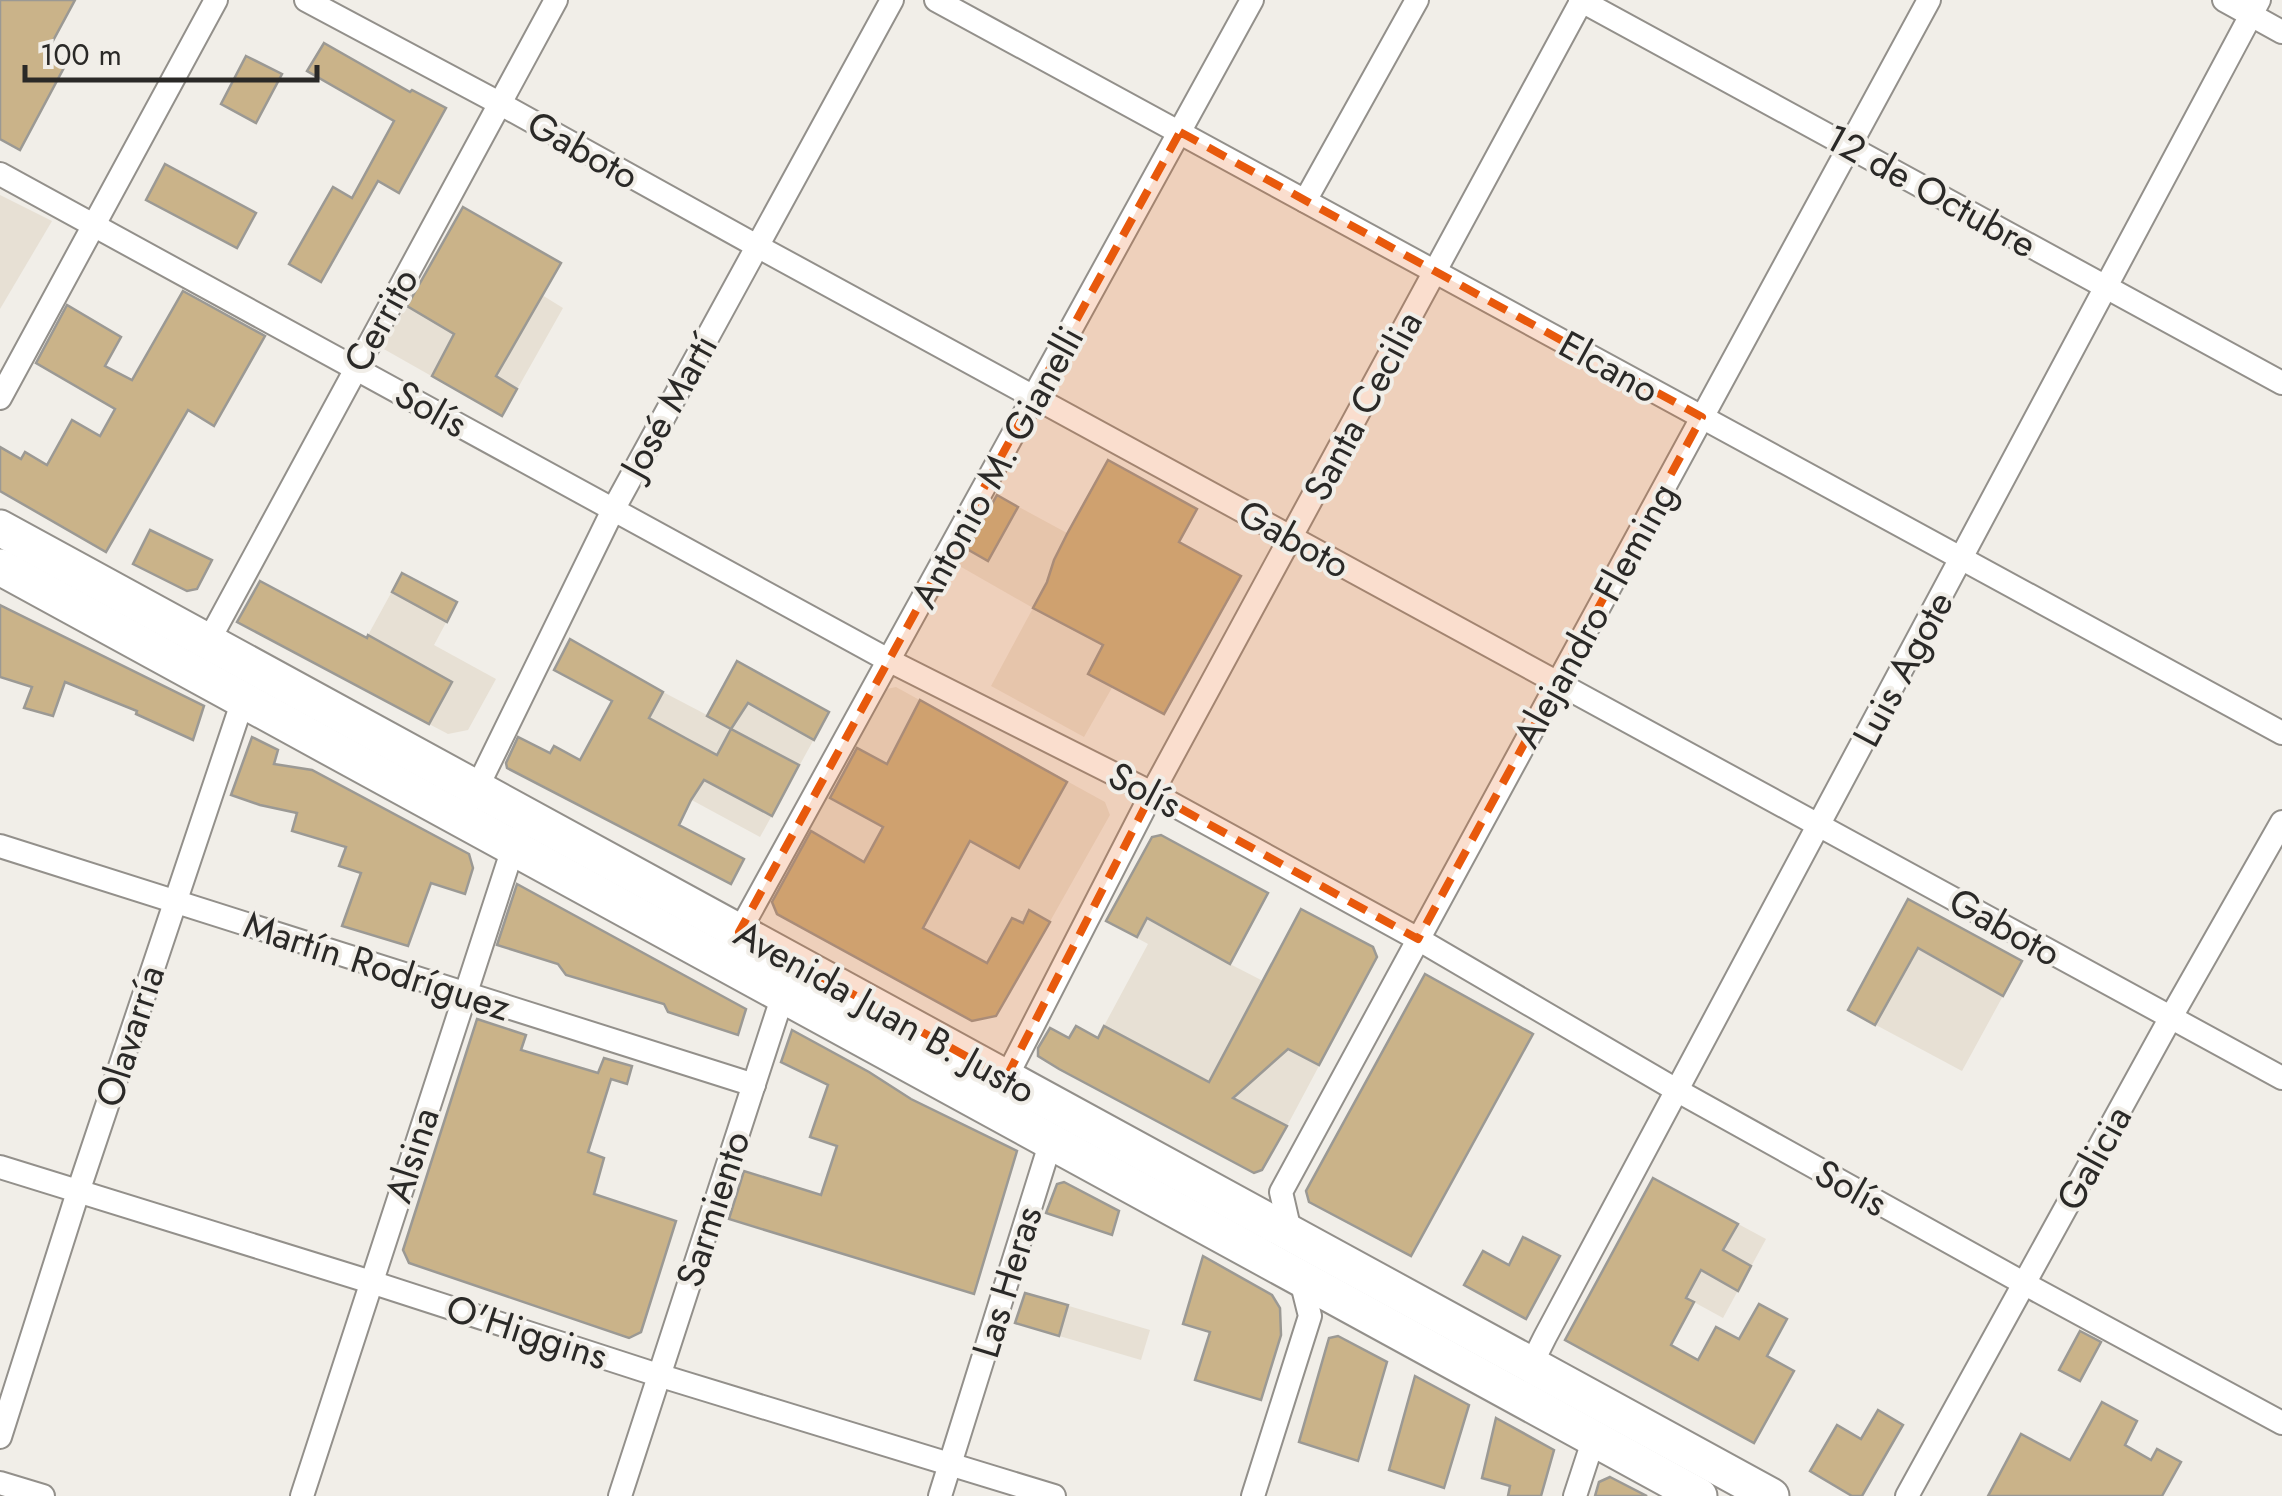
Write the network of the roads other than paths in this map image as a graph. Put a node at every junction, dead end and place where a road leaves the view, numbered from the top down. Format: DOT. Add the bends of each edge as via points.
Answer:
graph roads {
  1 [pos="216,0"];
  2 [pos="306,0"];
  3 [pos="556,0"];
  4 [pos="892,0"];
  5 [pos="936,0"];
  6 [pos="1252,0"];
  7 [pos="1417,0"];
  8 [pos="1581,0"];
  9 [pos="1929,0"];
  10 [pos="2224,0"];
  11 [pos="2255,7"];
  12 [pos="2282,32"];
  13 [pos="499,104"];
  14 [pos="1180,132"];
  15 [pos="1849,147"];
  16 [pos="0,174"];
  17 [pos="1305,201"];
  18 [pos="92,224"];
  19 [pos="757,246"];
  20 [pos="1435,272"];
  21 [pos="2106,287"];
  22 [pos="355,367"];
  23 [pos="2282,383"];
  24 [pos="0,398"];
  25 [pos="1034,398"];
  26 [pos="1702,417"];
  27 [pos="612,510"];
  28 [pos="0,528"];
  29 [pos="1291,538"];
  30 [pos="1962,559"];
  31 [pos="0,567"];
  32 [pos="208,642"];
  33 [pos="890,661"];
  34 [pos="1558,683"];
  35 [pos="243,700"];
  36 [pos="2282,733"];
  37 [pos="1152,792"];
  38 [pos="469,804"];
  39 [pos="2282,822"];
  40 [pos="1819,826"];
  41 [pos="520,832"];
  42 [pos="0,846"];
  43 [pos="174,901"];
  44 [pos="740,932"];
  45 [pos="1418,939"];
  46 [pos="465,994"];
  47 [pos="783,995"];
  48 [pos="2171,1017"];
  49 [pos="1006,1078"];
  50 [pos="2282,1078"];
  51 [pos="754,1085"];
  52 [pos="1678,1092"];
  53 [pos="1051,1141"];
  54 [pos="0,1167"];
  55 [pos="78,1192"];
  56 [pos="1290,1234"];
  57 [pos="1300,1278"];
  58 [pos="372,1282"];
  59 [pos="2025,1284"];
  60 [pos="1538,1351"];
  61 [pos="658,1375"];
  62 [pos="2282,1423"];
  63 [pos="0,1437"];
  64 [pos="1594,1438"];
  65 [pos="950,1464"];
  66 [pos="0,1482"];
  67 [pos="43,1496"];
  68 [pos="302,1496"];
  69 [pos="620,1496"];
  70 [pos="940,1496"];
  71 [pos="1054,1496"];
  72 [pos="1253,1496"];
  73 [pos="1575,1496"];
  74 [pos="1700,1496"];
  75 [pos="1770,1496"];
  76 [pos="1907,1496"];
  1 -- 18 [label="street"];
  2 -- 13 [label="street, Gaboto"];
  3 -- 13 [label="street, Cerrito"];
  4 -- 19 [label="street, José Martí"];
  5 -- 14 [label="street, Elcano"];
  6 -- 14 [label="street, Antonio M. Gianelli"];
  7 -- 17 [label="street"];
  8 -- 15 [label="street, 12 de Octubre"];
  8 -- 20 [label="street, Santa Cecilia"];
  9 -- 15 [label="street, Alejandro Fleming"];
  10 -- 11 [label="street"];
  11 -- 12 [label="street"];
  11 -- 21 [label="street, Luis Agote"];
  13 -- 19 [label="street, Gaboto"];
  13 -- 22 [label="street, Cerrito"];
  14 -- 17 [label="street, Elcano"];
  14 -- 25 [label="street, Antonio M. Gianelli"];
  15 -- 21 [label="street, 12 de Octubre"];
  15 -- 26 [label="street, Alejandro Fleming"];
  16 -- 18 [label="street, Solís"];
  17 -- 20 [label="street, Elcano"];
  18 -- 22 [label="street, Solís"];
  18 -- 24 [label="street"];
  19 -- 25 [label="street, Gaboto"];
  19 -- 27 [label="street, José Martí"];
  20 -- 26 [label="street, Elcano"];
  20 -- 29 [label="street, Santa Cecilia"];
  21 -- 23 [label="street, 12 de Octubre"];
  21 -- 30 [label="street, Luis Agote"];
  22 -- 27 [label="street, Solís"];
  22 -- 32 [label="street, Cerrito"];
  25 -- 29 [label="street, Gaboto"];
  25 -- 33 [label="street, Antonio M. Gianelli"];
  26 -- 30 [label="street, Elcano"];
  26 -- 34 [label="street, Alejandro Fleming"];
  27 -- 33 [label="street, Solís"];
  27 -- 38 [label="street, José Martí"];
  28 -- 32 [label="main road, Avenida Juan B. Justo"];
  29 -- 34 [label="street, Gaboto"];
  29 -- 37 [label="street, Santa Cecilia"];
  30 -- 36 [label="street, Elcano"];
  30 -- 40 [label="street, Luis Agote"];
  31 -- 35 [label="main road, Avenida Juan B. Justo"];
  32 -- 35 [label="street"];
  32 -- 38 [label="main road, Avenida Juan B. Justo"];
  33 -- 37 [label="street, Solís"];
  33 -- 44 [label="street, Antonio M. Gianelli"];
  34 -- 40 [label="street, Gaboto"];
  34 -- 45 [label="street, Alejandro Fleming"];
  35 -- 38 [label="main road, Avenida Juan B. Justo"];
  35 -- 43 [label="street, Olavarría"];
  37 -- 45 [label="street, Solís"];
  37 -- 49 [label="street, Santa Cecilia"];
  38 -- 41 [label="main road, Avenida Juan B. Justo"];
  39 -- 48 [label="street, Galicia"];
  40 -- 48 [label="street, Gaboto"];
  40 -- 52 [label="street, Luis Agote"];
  41 -- 44 [label="main road, Avenida Juan B. Justo"];
  41 -- 46 [label="street, Alsina"];
  41 -- 47 [label="main road, Avenida Juan B. Justo"];
  42 -- 43 [label="street, Martín Rodríguez"];
  43 -- 46 [label="street, Martín Rodríguez"];
  43 -- 55 [label="street, Olavarría"];
  44 -- 47 [label="street"];
  44 -- 49 [label="main road, Avenida Juan B. Justo"];
  45 -- 52 [label="street, Solís"];
  45 -- 56 [label="street, Alejandro Fleming" via="1281,1192"];
  46 -- 51 [label="street, Martín Rodríguez"];
  46 -- 58 [label="street, Alsina"];
  47 -- 51 [label="street, Sarmiento"];
  47 -- 53 [label="main road, Avenida Juan B. Justo"];
  48 -- 50 [label="street, Gaboto"];
  48 -- 59 [label="street, Galicia"];
  49 -- 53 [label="street"];
  49 -- 56 [label="main road, Avenida Juan B. Justo"];
  51 -- 61 [label="street, Sarmiento"];
  52 -- 59 [label="street, Solís"];
  52 -- 60 [label="street, Luis Agote"];
  53 -- 57 [label="main road, Avenida Juan B. Justo"];
  53 -- 65 [label="street, Las Heras"];
  54 -- 55 [label="street, O'Higgins"];
  55 -- 58 [label="street, O'Higgins"];
  55 -- 63 [label="street, Olavarría"];
  56 -- 57 [label="street, Alejandro Fleming"];
  56 -- 60 [label="main road, Avenida Juan B. Justo"];
  57 -- 64 [label="main road, Avenida Juan B. Justo"];
  57 -- 72 [label="street, Alejandro Fleming" via="1310,1316"];
  58 -- 61 [label="street, O'Higgins"];
  58 -- 68 [label="street, Alsina"];
  59 -- 62 [label="street, Solís"];
  59 -- 76 [label="street, Galicia"];
  60 -- 64 [label="street"];
  60 -- 75 [label="main road, Avenida Juan B. Justo"];
  61 -- 65 [label="street, O'Higgins"];
  61 -- 69 [label="street, Sarmiento"];
  64 -- 73 [label="street"];
  64 -- 74 [label="main road, Avenida Juan B. Justo"];
  65 -- 70 [label="street, Las Heras"];
  65 -- 71 [label="street, O'Higgins"];
  66 -- 67 [label="street"];
}
